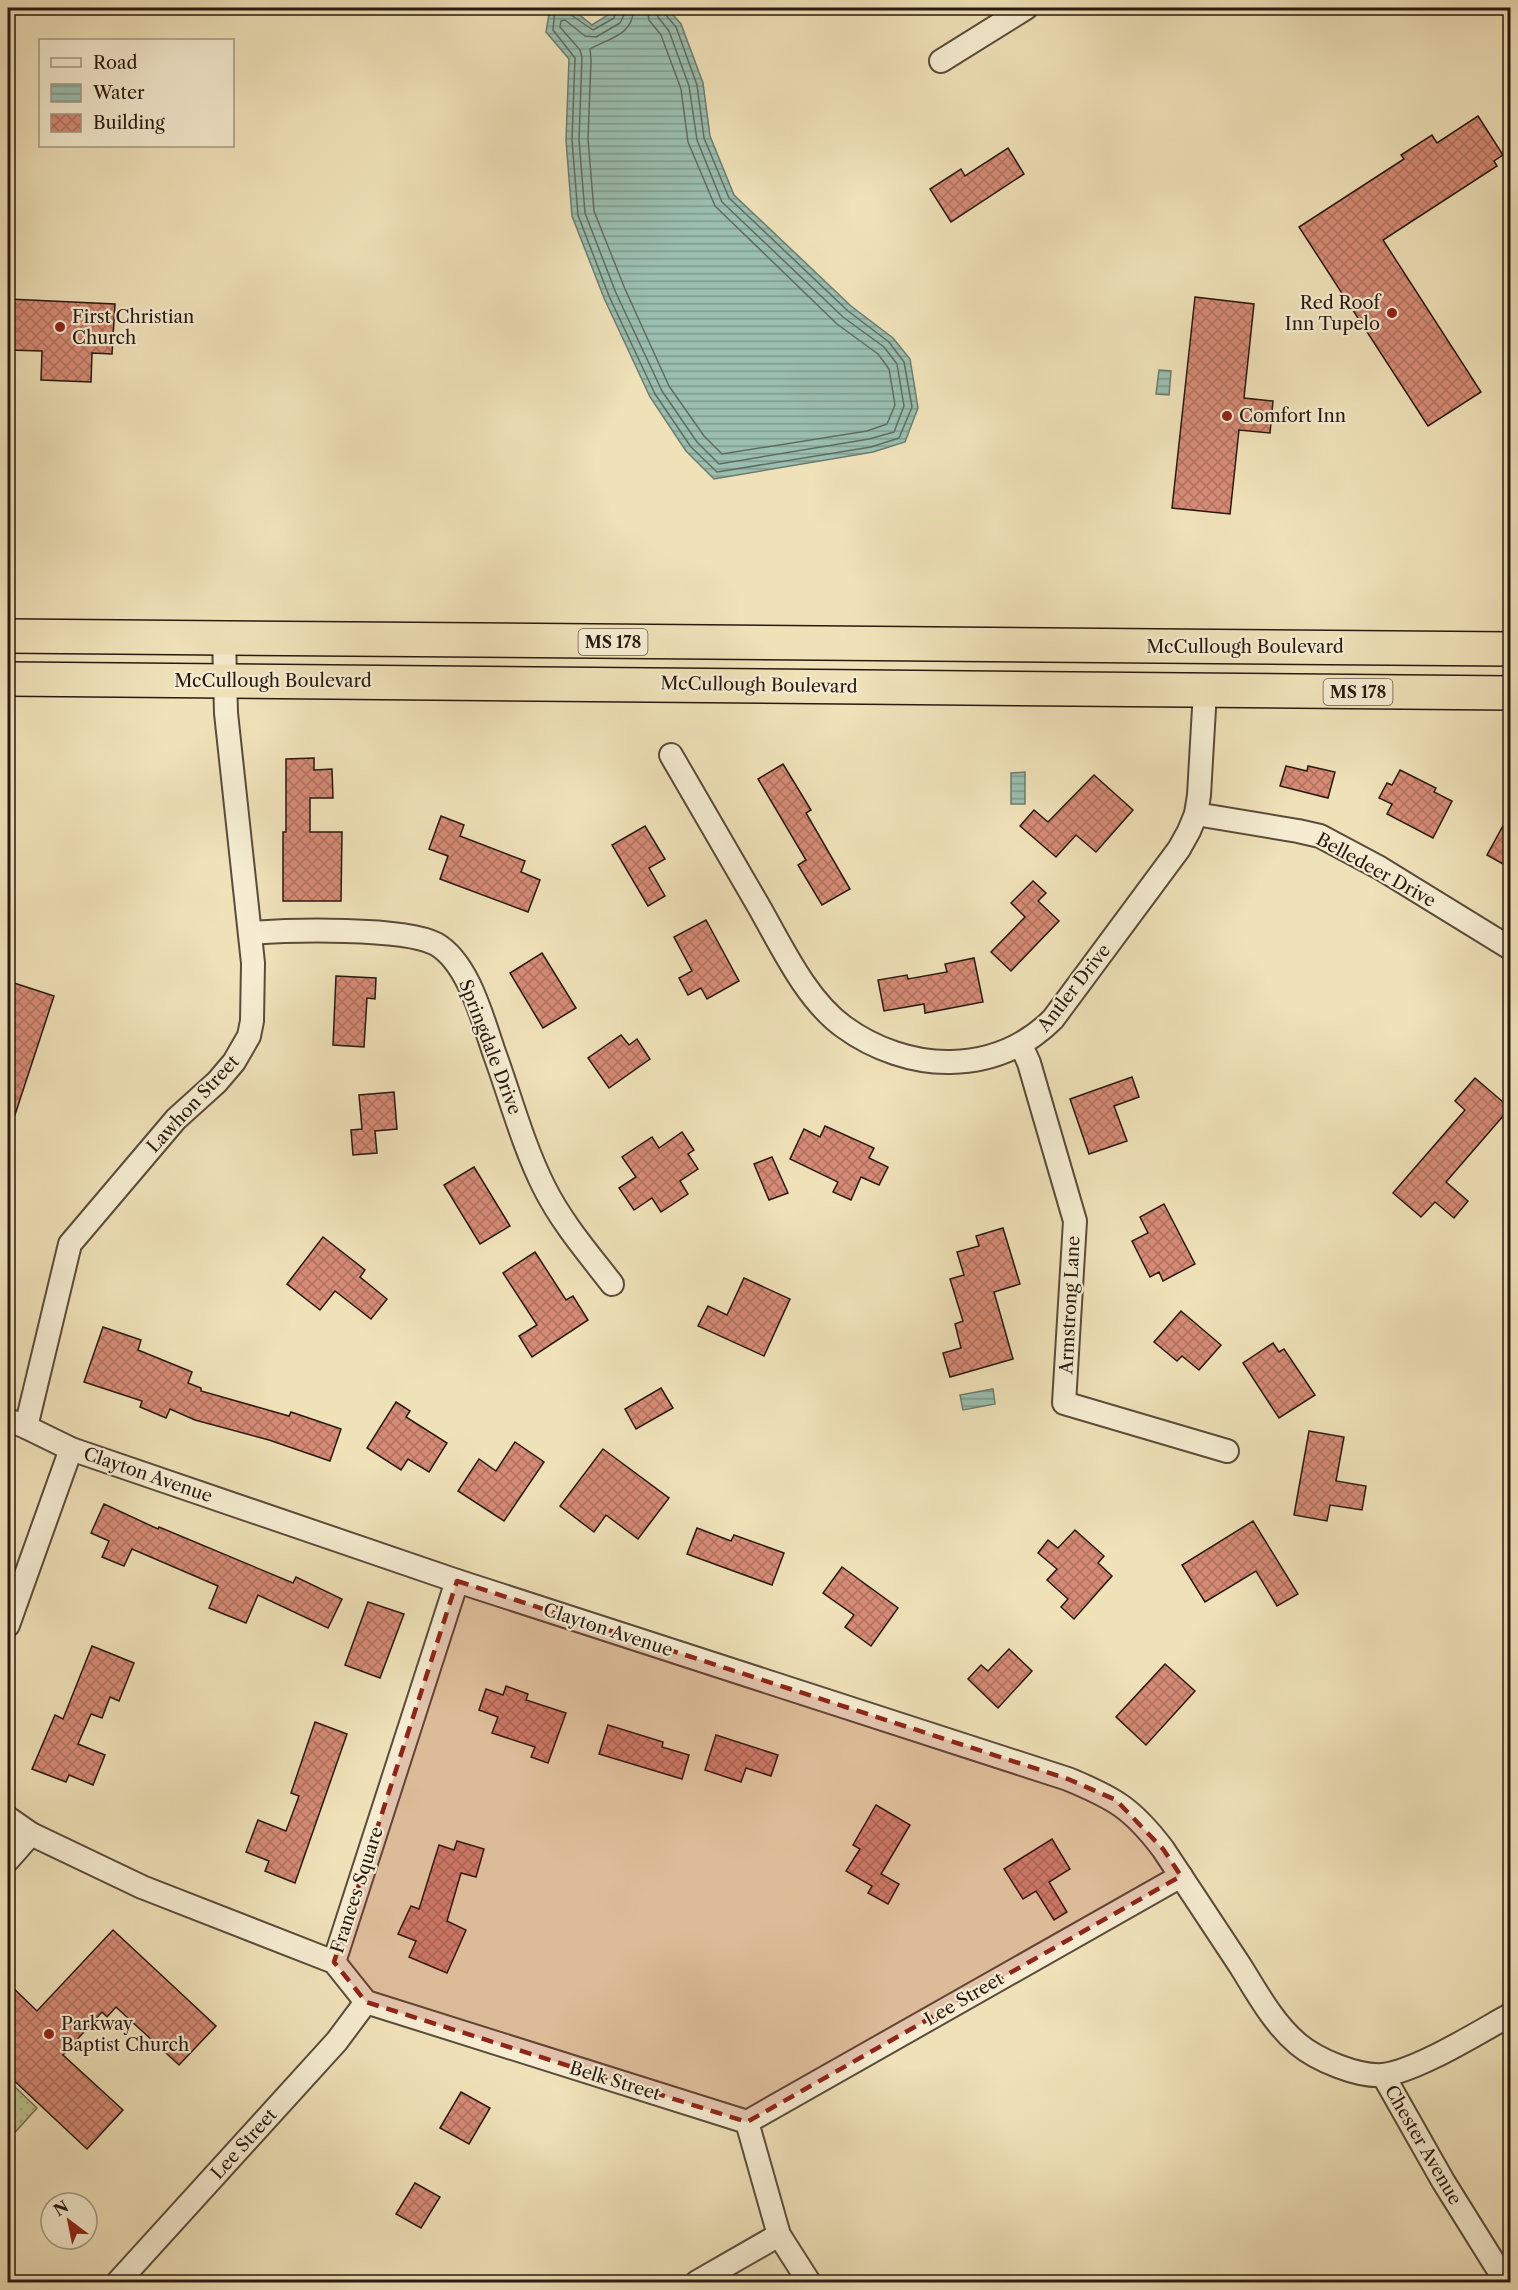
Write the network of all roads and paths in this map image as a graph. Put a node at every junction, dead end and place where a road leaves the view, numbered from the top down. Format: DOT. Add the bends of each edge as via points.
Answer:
graph roads {
  1 [pos="1026,8"];
  2 [pos="941,61"];
  3 [pos="8,636"];
  4 [pos="224,638"];
  5 [pos="645,642"];
  6 [pos="1218,647"];
  7 [pos="1398,648"];
  8 [pos="1510,649"];
  9 [pos="8,679"];
  10 [pos="225,680"];
  11 [pos="640,684"];
  12 [pos="996,689"];
  13 [pos="1205,691"];
  14 [pos="1510,693"];
  15 [pos="671,755"];
  16 [pos="1196,814"];
  17 [pos="250,933"];
  18 [pos="1510,948"];
  19 [pos="1021,1046"];
  20 [pos="612,1284"];
  21 [pos="17,1423"];
  22 [pos="71,1449"];
  23 [pos="1227,1451"];
  24 [pos="457,1581"];
  25 [pos="8,1625"];
  26 [pos="8,1818"];
  27 [pos="30,1834"];
  28 [pos="8,1860"];
  29 [pos="1181,1876"];
  30 [pos="334,1962"];
  31 [pos="366,2002"];
  32 [pos="1510,2015"];
  33 [pos="1383,2075"];
  34 [pos="747,2122"];
  35 [pos="779,2235"];
  36 [pos="118,2283"];
  37 [pos="697,2283"];
  38 [pos="808,2283"];
  39 [pos="1506,2283"];
  1 -- 2 [label="street"];
  3 -- 4 [label="highway, McCullough Boulevard / MS 178"];
  4 -- 5 [label="highway, McCullough Boulevard / MS 178"];
  4 -- 10 [label="street, Lawhon Street"];
  5 -- 6 [label="highway, McCullough Boulevard / MS 178"];
  5 -- 11 [label="highway"];
  6 -- 7 [label="highway, McCullough Boulevard / MS 178"];
  6 -- 12 [label="highway" via="1177,672 1065,671"];
  7 -- 8 [label="highway, McCullough Boulevard / MS 178"];
  7 -- 13 [label="highway" via="1323,666 1233,665 1213,678"];
  9 -- 10 [label="highway, McCullough Boulevard / MS 178"];
  10 -- 11 [label="highway, McCullough Boulevard / MS 178"];
  10 -- 17 [label="street, Lawhon Street"];
  11 -- 12 [label="highway, McCullough Boulevard / MS 178"];
  12 -- 13 [label="highway, McCullough Boulevard / MS 178"];
  13 -- 14 [label="highway, McCullough Boulevard / MS 178"];
  13 -- 16 [label="street, Antler Drive"];
  15 -- 19 [label="street, Antler Drive" via="792,965 825,1010 843,1027 894,1052 941,1062 962,1062"];
  16 -- 18 [label="street, Belledeer Drive" via="1320,836"];
  16 -- 19 [label="street, Antler Drive" via="1179,849 1053,1019"];
  17 -- 20 [label="street, Springdale Drive" via="403,936 427,940 448,954 473,995 543,1186 568,1227"];
  17 -- 21 [label="street, Lawhon Street" via="252,1021 243,1048 217,1082 176,1119 70,1245"];
  19 -- 23 [label="street, Armstrong Lane" via="1075,1221 1064,1403"];
  21 -- 22 [label="street, Clayton Avenue"];
  22 -- 24 [label="street, Clayton Avenue"];
  22 -- 25 [label="street"];
  24 -- 29 [label="street, Clayton Avenue" via="1093,1789 1133,1814"];
  24 -- 30 [label="street, Frances Square"];
  26 -- 27 [label="street, Frances Square"];
  27 -- 28 [label="street"];
  27 -- 30 [label="street, Frances Square" via="142,1887"];
  29 -- 33 [label="street, Chester Avenue" via="1256,1991 1299,2045 1345,2068"];
  29 -- 34 [label="street, Lee Street"];
  30 -- 31 [label="street"];
  31 -- 34 [label="street, Belk Street"];
  31 -- 36 [label="street, Lee Street" via="337,2041"];
  32 -- 33 [label="street" via="1418,2063"];
  33 -- 39 [label="street, Chester Avenue"];
  34 -- 35 [label="street"];
  35 -- 37 [label="street"];
  35 -- 38 [label="street"];
}
